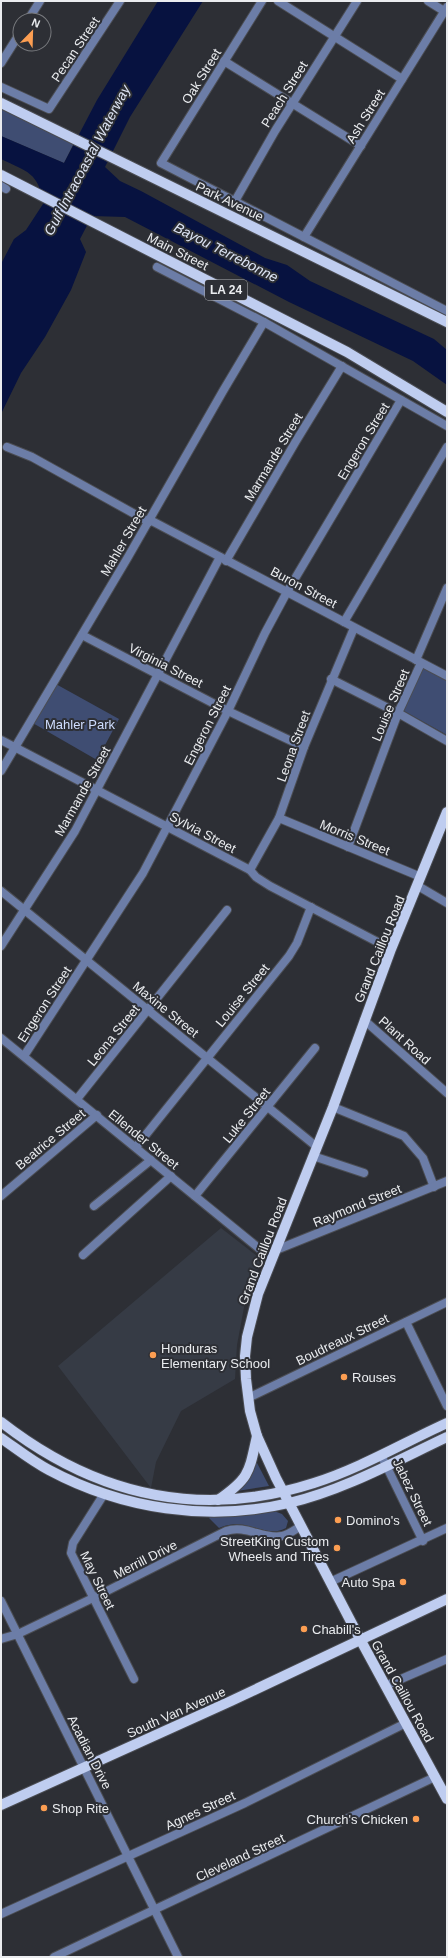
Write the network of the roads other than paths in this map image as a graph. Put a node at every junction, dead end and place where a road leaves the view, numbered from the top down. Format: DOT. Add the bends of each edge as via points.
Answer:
graph roads {
  1 [pos="40,1"];
  2 [pos="120,1"];
  3 [pos="262,1"];
  4 [pos="278,1"];
  5 [pos="357,1"];
  6 [pos="428,1"];
  7 [pos="446,9"];
  8 [pos="33,12"];
  9 [pos="335,36"];
  10 [pos="12,46"];
  11 [pos="224,62"];
  12 [pos="1,64"];
  13 [pos="402,79"];
  14 [pos="1,87"];
  15 [pos="1,103"];
  16 [pos="292,103"];
  17 [pos="361,146"];
  18 [pos="161,164"];
  19 [pos="1,175"];
  20 [pos="235,202"];
  21 [pos="304,237"];
  22 [pos="157,267"];
  23 [pos="447,311"];
  24 [pos="264,322"];
  25 [pos="447,322"];
  26 [pos="342,366"];
  27 [pos="401,400"];
  28 [pos="447,412"];
  29 [pos="447,426"];
  30 [pos="6,446"];
  31 [pos="447,447"];
  32 [pos="149,521"];
  33 [pos="223,559"];
  34 [pos="447,588"];
  35 [pos="287,592"];
  36 [pos="344,622"];
  37 [pos="354,628"];
  38 [pos="82,635"];
  39 [pos="419,661"];
  40 [pos="158,674"];
  41 [pos="447,676"];
  42 [pos="331,679"];
  43 [pos="228,711"];
  44 [pos="398,713"];
  45 [pos="1,740"];
  46 [pos="447,741"];
  47 [pos="15,747"];
  48 [pos="304,747"];
  49 [pos="1,771"];
  50 [pos="96,790"];
  51 [pos="447,812"];
  52 [pos="279,818"];
  53 [pos="167,827"];
  54 [pos="348,847"];
  55 [pos="250,870"];
  56 [pos="420,881"];
  57 [pos="1,890"];
  58 [pos="447,903"];
  59 [pos="311,907"];
  60 [pos="24,910"];
  61 [pos="226,910"];
  62 [pos="1,946"];
  63 [pos="391,949"];
  64 [pos="87,960"];
  65 [pos="148,1010"];
  66 [pos="364,1020"];
  67 [pos="1,1038"];
  68 [pos="315,1048"];
  69 [pos="24,1056"];
  70 [pos="207,1058"];
  71 [pos="447,1093"];
  72 [pos="77,1099"];
  73 [pos="268,1107"];
  74 [pos="333,1107"];
  75 [pos="97,1115"];
  76 [pos="317,1146"];
  77 [pos="136,1147"];
  78 [pos="313,1156"];
  79 [pos="150,1160"];
  80 [pos="364,1173"];
  81 [pos="171,1176"];
  82 [pos="447,1181"];
  83 [pos="434,1187"];
  84 [pos="1,1196"];
  85 [pos="195,1196"];
  86 [pos="94,1206"];
  87 [pos="274,1254"];
  88 [pos="83,1255"];
  89 [pos="447,1302"];
  90 [pos="406,1322"];
  91 [pos="248,1398"];
  92 [pos="447,1406"];
  93 [pos="1,1422"];
  94 [pos="447,1422"];
  95 [pos="257,1436"];
  96 [pos="447,1437"];
  97 [pos="1,1438"];
  98 [pos="381,1455"];
  99 [pos="387,1465"];
  100 [pos="283,1492"];
  101 [pos="104,1494"];
  102 [pos="218,1500"];
  103 [pos="289,1503"];
  104 [pos="301,1526"];
  105 [pos="447,1528"];
  106 [pos="423,1541"];
  107 [pos="330,1582"];
  108 [pos="93,1598"];
  109 [pos="447,1599"];
  110 [pos="1,1601"];
  111 [pos="18,1634"];
  112 [pos="1,1639"];
  113 [pos="360,1639"];
  114 [pos="447,1659"];
  115 [pos="134,1679"];
  116 [pos="385,1686"];
  117 [pos="406,1723"];
  118 [pos="84,1768"];
  119 [pos="435,1777"];
  120 [pos="444,1785"];
  121 [pos="447,1799"];
  122 [pos="1,1805"];
  123 [pos="129,1856"];
  124 [pos="156,1910"];
  125 [pos="1,1914"];
  126 [pos="54,1957"];
  127 [pos="178,1957"];
  1 -- 8 [label="street"];
  2 -- 14 [label="street, Pecan Street" via="49,109"];
  3 -- 11 [label="street, Oak Street"];
  4 -- 9 [label="street"];
  5 -- 9 [label="street, Peach Street"];
  6 -- 7 [label="street"];
  7 -- 13 [label="street, Ash Street"];
  9 -- 13 [label="street"];
  9 -- 16 [label="street, Peach Street"];
  10 -- 12 [label="street"];
  11 -- 16 [label="street"];
  11 -- 18 [label="street, Oak Street"];
  13 -- 17 [label="street, Ash Street"];
  15 -- 25 [label="main road, Park Avenue"];
  16 -- 17 [label="street"];
  16 -- 20 [label="street, Peach Street"];
  17 -- 21 [label="street, Ash Street"];
  18 -- 20 [label="street, Park Avenue"];
  19 -- 28 [label="main road, Main Street / LA 24" via="347,352"];
  20 -- 21 [label="street, Park Avenue"];
  21 -- 23 [label="street, Park Avenue"];
  22 -- 24 [label="street, Main Street"];
  24 -- 26 [label="street, Main Street"];
  24 -- 32 [label="street, Mahler Street"];
  26 -- 27 [label="street, Main Street"];
  26 -- 33 [label="street, Marmande Street"];
  27 -- 29 [label="street, Main Street"];
  27 -- 35 [label="street, Engeron Street"];
  30 -- 32 [label="street, Buron Street" via="20,450"];
  31 -- 36 [label="street"];
  32 -- 33 [label="street, Buron Street"];
  32 -- 38 [label="street, Mahler Street"];
  33 -- 35 [label="street, Buron Street"];
  33 -- 40 [label="street, Marmande Street"];
  34 -- 39 [label="street, Louise Street"];
  35 -- 36 [label="street, Buron Street"];
  35 -- 43 [label="street, Engeron Street"];
  36 -- 37 [label="street, Buron Street"];
  37 -- 39 [label="street, Buron Street"];
  37 -- 42 [label="street, Leona Street"];
  38 -- 40 [label="street, Virginia Street"];
  38 -- 47 [label="street, Mahler Street"];
  39 -- 41 [label="street, Buron Street"];
  39 -- 44 [label="street, Louise Street"];
  40 -- 43 [label="street, Virginia Street"];
  40 -- 50 [label="street, Marmande Street"];
  42 -- 44 [label="street"];
  42 -- 48 [label="street, Leona Street"];
  43 -- 48 [label="street, Virginia Street"];
  43 -- 53 [label="street, Engeron Street"];
  44 -- 46 [label="street"];
  44 -- 54 [label="street, Louise Street"];
  45 -- 47 [label="street, Sylvia Street"];
  47 -- 49 [label="street, Mahler Street"];
  47 -- 50 [label="street, Sylvia Street"];
  48 -- 52 [label="street, Leona Street"];
  50 -- 53 [label="street, Sylvia Street"];
  50 -- 60 [label="street, Marmande Street" via="75,831"];
  51 -- 56 [label="main road, Grand Caillou Road"];
  52 -- 54 [label="street, Morris Street"];
  52 -- 55 [label="street, Leona Street"];
  53 -- 55 [label="street, Sylvia Street"];
  53 -- 64 [label="street, Engeron Street" via="143,873"];
  54 -- 56 [label="street, Morris Street"];
  55 -- 59 [label="street, Sylvia Street" via="256,878"];
  56 -- 58 [label="street, Morris Street"];
  56 -- 63 [label="main road, Grand Caillou Road"];
  57 -- 60 [label="street, Maxine Street"];
  59 -- 63 [label="street, Sylvia Street"];
  59 -- 70 [label="street, Louise Street" via="289,956"];
  60 -- 62 [label="street, Marmande Street"];
  60 -- 64 [label="street, Maxine Street"];
  61 -- 65 [label="street, Leona Street"];
  63 -- 66 [label="main road, Grand Caillou Road"];
  64 -- 65 [label="street, Maxine Street"];
  64 -- 69 [label="street, Engeron Street"];
  65 -- 70 [label="street, Maxine Street"];
  65 -- 72 [label="street, Leona Street"];
  66 -- 71 [label="street, Plant Road"];
  66 -- 74 [label="main road, Grand Caillou Road"];
  67 -- 69 [label="street, Ellender Street"];
  68 -- 73 [label="street, Luke Street"];
  69 -- 72 [label="street, Ellender Street"];
  70 -- 73 [label="street, Maxine Street"];
  70 -- 77 [label="street, Louise Street"];
  72 -- 75 [label="street, Ellender Street"];
  73 -- 76 [label="street, Maxine Street"];
  73 -- 85 [label="street, Luke Street"];
  74 -- 76 [label="main road, Grand Caillou Road"];
  74 -- 83 [label="street" via="404,1136 424,1158"];
  75 -- 77 [label="street, Ellender Street"];
  75 -- 84 [label="street, Beatrice Street"];
  76 -- 78 [label="main road, Grand Caillou Road"];
  77 -- 79 [label="street, Ellender Street"];
  78 -- 80 [label="street"];
  78 -- 87 [label="main road, Grand Caillou Road"];
  79 -- 81 [label="street, Ellender Street"];
  79 -- 86 [label="street"];
  81 -- 85 [label="street, Ellender Street"];
  81 -- 88 [label="street"];
  82 -- 83 [label="street, Raymond Street"];
  83 -- 87 [label="street, Raymond Street"];
  85 -- 87 [label="street, Ellender Street"];
  87 -- 91 [label="main road, Grand Caillou Road" via="256,1299 247,1337 245,1363"];
  89 -- 90 [label="street, Boudreaux Street"];
  90 -- 91 [label="street, Boudreaux Street"];
  90 -- 92 [label="street"];
  91 -- 95 [label="main road, Grand Caillou Road"];
  93 -- 102 [label="main road" via="49,1456 102,1481 165,1497"];
  94 -- 98 [label="main road"];
  95 -- 100 [label="main road, Grand Caillou Road"];
  95 -- 102 [label="main road" via="252,1461 244,1479"];
  96 -- 99 [label="main road"];
  97 -- 101 [label="main road" via="47,1469"];
  98 -- 99 [label="street, Jabez Street"];
  98 -- 100 [label="main road" via="315,1483"];
  99 -- 103 [label="main road" via="339,1487"];
  99 -- 106 [label="street, Jabez Street"];
  100 -- 102 [label="main road"];
  100 -- 103 [label="main road, Grand Caillou Road"];
  101 -- 103 [label="main road" via="152,1507 201,1512 244,1510"];
  101 -- 108 [label="street, May Street" via="70,1549 72,1558"];
  103 -- 104 [label="main road, Grand Caillou Road"];
  104 -- 107 [label="main road, Grand Caillou Road"];
  104 -- 108 [label="street, Merrill Drive" via="283,1536 271,1536 238,1528 226,1531"];
  105 -- 106 [label="street"];
  106 -- 107 [label="street"];
  107 -- 113 [label="main road, Grand Caillou Road"];
  108 -- 111 [label="street, Merrill Drive"];
  108 -- 115 [label="street, May Street"];
  109 -- 113 [label="main road, South Van Avenue"];
  110 -- 111 [label="street, Acadian Drive"];
  111 -- 112 [label="street, Merrill Drive"];
  111 -- 118 [label="street, Acadian Drive"];
  113 -- 116 [label="main road, Grand Caillou Road"];
  113 -- 118 [label="main road, South Van Avenue"];
  114 -- 116 [label="street"];
  116 -- 117 [label="main road, Grand Caillou Road"];
  117 -- 119 [label="main road, Grand Caillou Road"];
  117 -- 123 [label="street, Agnes Street" via="275,1789"];
  118 -- 122 [label="main road, South Van Avenue"];
  118 -- 123 [label="street, Acadian Drive"];
  119 -- 120 [label="main road, Grand Caillou Road"];
  119 -- 124 [label="street, Cleveland Street"];
  120 -- 121 [label="main road, Grand Caillou Road"];
  123 -- 124 [label="street, Acadian Drive"];
  123 -- 125 [label="street, Agnes Street"];
  124 -- 126 [label="street, Cleveland Street"];
  124 -- 127 [label="street, Acadian Drive"];
}
